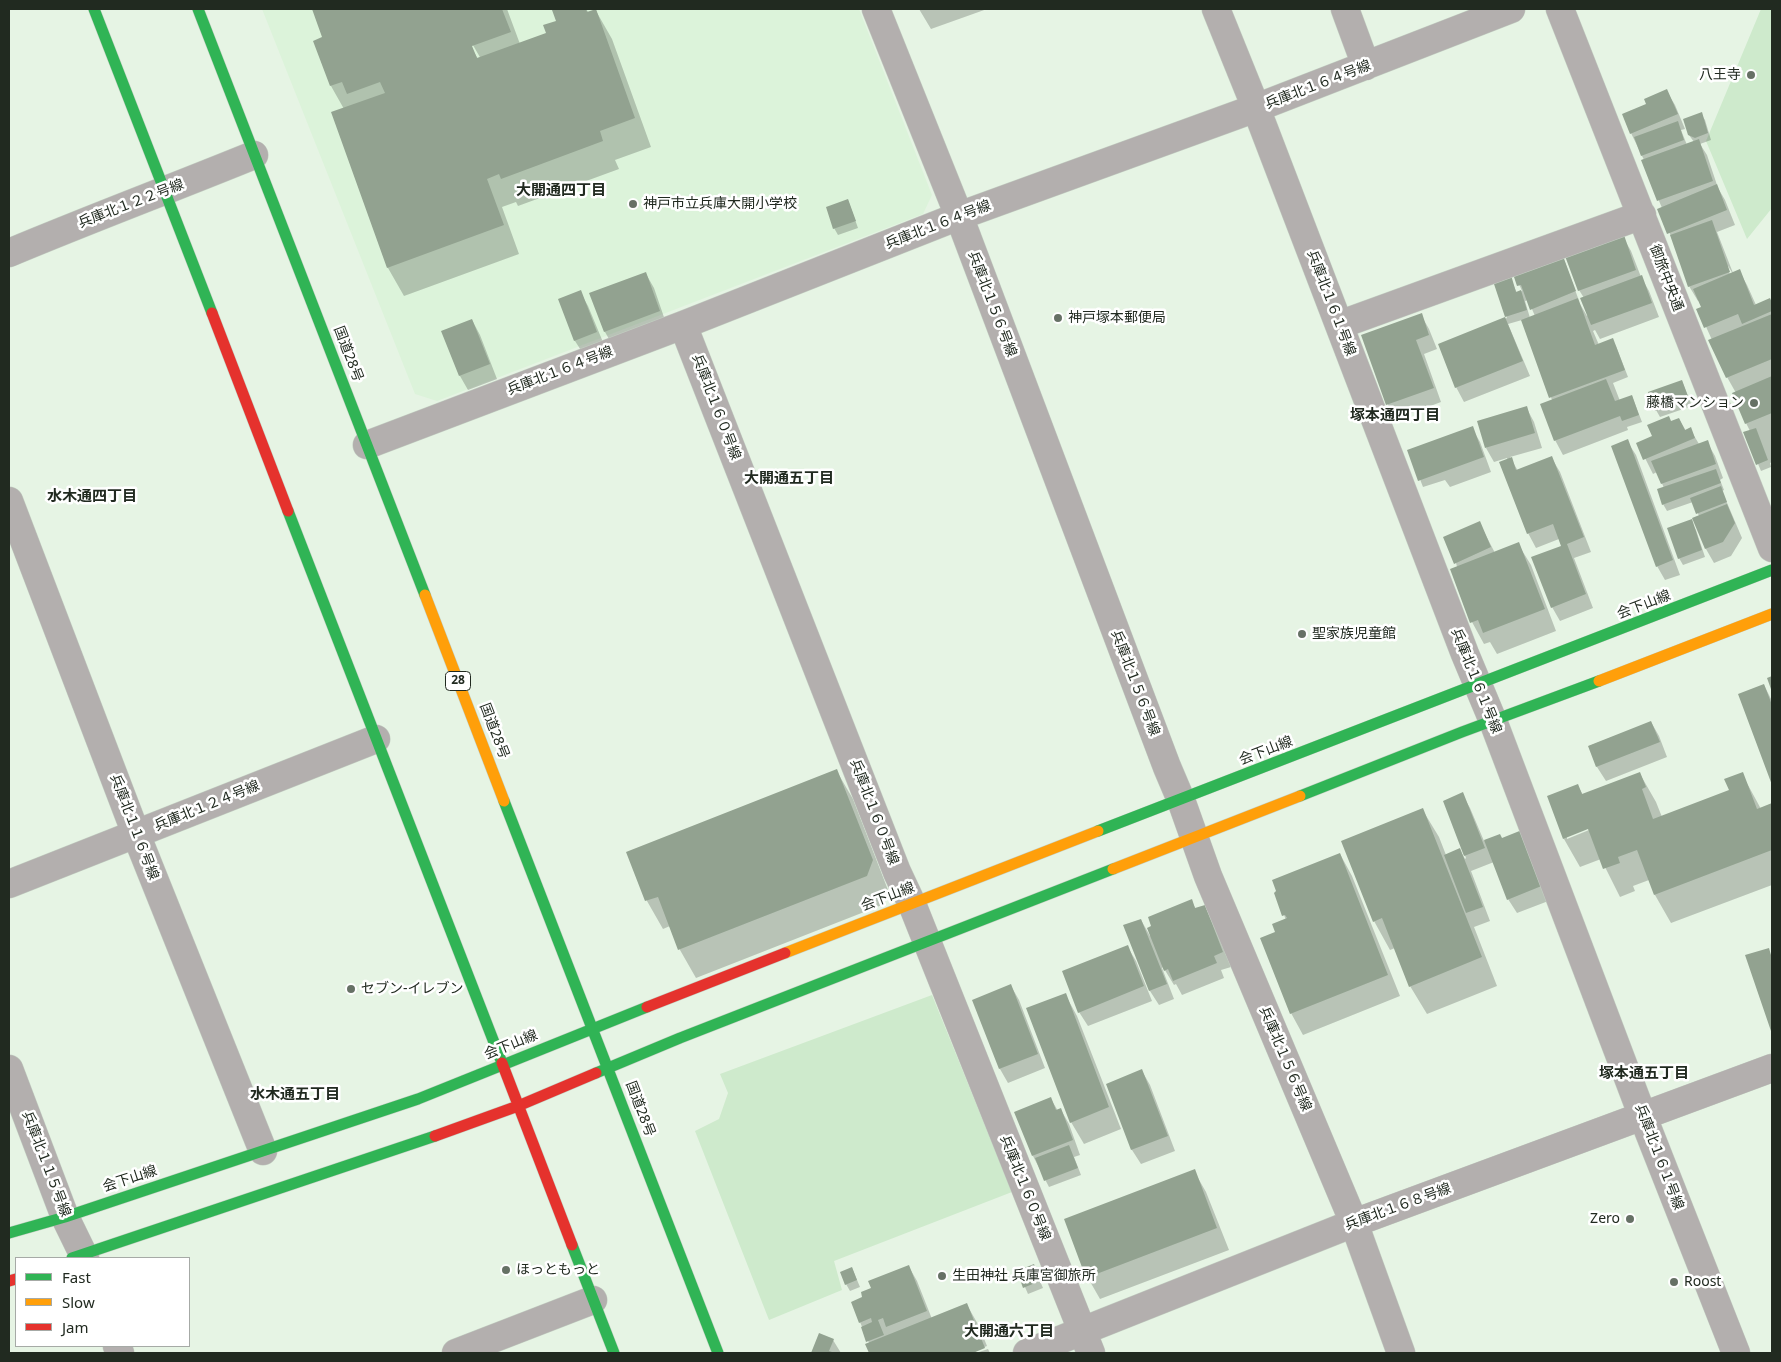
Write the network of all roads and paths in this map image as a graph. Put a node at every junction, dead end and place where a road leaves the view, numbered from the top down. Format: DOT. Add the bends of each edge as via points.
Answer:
graph roads {
  1 [pos="94,9"];
  2 [pos="198,9"];
  3 [pos="876,9"];
  4 [pos="1216,9"];
  5 [pos="1345,9"];
  6 [pos="1511,9"];
  7 [pos="1560,9"];
  8 [pos="1366,66"];
  9 [pos="1256,108"];
  10 [pos="254,155"];
  11 [pos="164,191"];
  12 [pos="1642,215"];
  13 [pos="959,216"];
  14 [pos="9,253"];
  15 [pos="684,324"];
  16 [pos="1339,325"];
  17 [pos="367,445"];
  18 [pos="9,501"];
  19 [pos="1772,548"];
  20 [pos="1772,570"];
  21 [pos="1772,614"];
  22 [pos="1478,685"];
  23 [pos="1494,721"];
  24 [pos="376,739"];
  25 [pos="1181,800"];
  26 [pos="136,834"];
  27 [pos="1194,838"];
  28 [pos="9,884"];
  29 [pos="912,904"];
  30 [pos="926,942"];
  31 [pos="593,1028"];
  32 [pos="503,1065"];
  33 [pos="1772,1068"];
  34 [pos="9,1069"];
  35 [pos="608,1069"];
  36 [pos="518,1106"];
  37 [pos="1643,1117"];
  38 [pos="263,1151"];
  39 [pos="65,1217"];
  40 [pos="1354,1223"];
  41 [pos="9,1233"];
  42 [pos="80,1257"];
  43 [pos="593,1300"];
  44 [pos="1087,1342"];
  45 [pos="456,1353"];
  46 [pos="614,1353"];
  47 [pos="718,1353"];
  48 [pos="1027,1353"];
  49 [pos="1401,1353"];
  50 [pos="1736,1353"];
  1 -- 11 [label="main road"];
  2 -- 10 [label="main road, 国道28号 / 28"];
  3 -- 13 [label="street, 兵庫北１５６号線"];
  4 -- 9 [label="street, 兵庫北１６１号線"];
  5 -- 8 [label="street"];
  6 -- 8 [label="street, 兵庫北１６４号線"];
  7 -- 12 [label="street, 御旅中央通"];
  8 -- 9 [label="street, 兵庫北１６４号線"];
  9 -- 13 [label="street, 兵庫北１６４号線"];
  9 -- 16 [label="street, 兵庫北１６１号線"];
  10 -- 11 [label="street, 兵庫北１２２号線"];
  10 -- 17 [label="main road, 国道28号 / 28"];
  11 -- 14 [label="street, 兵庫北１２２号線"];
  11 -- 24 [label="main road"];
  12 -- 16 [label="street"];
  12 -- 19 [label="street, 御旅中央通"];
  13 -- 15 [label="street, 兵庫北１６４号線"];
  13 -- 25 [label="street, 兵庫北１５６号線"];
  15 -- 17 [label="street, 兵庫北１６４号線"];
  15 -- 29 [label="street, 兵庫北１６０号線"];
  16 -- 22 [label="street, 兵庫北１６１号線"];
  17 -- 31 [label="main road, 国道28号 / 28"];
  18 -- 26 [label="street, 兵庫北１１６号線"];
  20 -- 22 [label="main road, 会下山線"];
  21 -- 23 [label="main road"];
  22 -- 23 [label="street, 兵庫北１６１号線"];
  22 -- 25 [label="main road, 会下山線"];
  23 -- 27 [label="main road"];
  23 -- 37 [label="street, 兵庫北１６１号線"];
  24 -- 26 [label="street, 兵庫北１２４号線"];
  24 -- 32 [label="main road"];
  25 -- 27 [label="street, 兵庫北１５６号線"];
  25 -- 29 [label="main road, 会下山線"];
  26 -- 28 [label="street, 兵庫北１２４号線"];
  26 -- 38 [label="street, 兵庫北１１６号線"];
  27 -- 30 [label="main road"];
  27 -- 40 [label="street, 兵庫北１５６号線"];
  29 -- 30 [label="street, 兵庫北１６０号線"];
  29 -- 31 [label="main road, 会下山線"];
  30 -- 35 [label="main road"];
  30 -- 44 [label="street, 兵庫北１６０号線"];
  31 -- 32 [label="main road, 会下山線"];
  31 -- 35 [label="main road, 国道28号 / 28"];
  32 -- 36 [label="main road"];
  32 -- 38 [label="main road, 会下山線" via="418,1099"];
  33 -- 37 [label="street, 兵庫北１６８号線"];
  34 -- 39 [label="street, 兵庫北１１５号線"];
  35 -- 36 [label="main road"];
  35 -- 47 [label="main road, 国道28号 / 28"];
  36 -- 42 [label="main road"];
  36 -- 43 [label="main road"];
  37 -- 40 [label="street, 兵庫北１６８号線"];
  37 -- 50 [label="street, 兵庫北１６１号線"];
  38 -- 39 [label="main road, 会下山線"];
  39 -- 41 [label="main road, 会下山線"];
  39 -- 42 [label="street, 兵庫北１１５号線"];
  40 -- 44 [label="street, 兵庫北１６８号線"];
  40 -- 49 [label="street, 兵庫北１５６号線"];
  43 -- 45 [label="street"];
  43 -- 46 [label="main road"];
  44 -- 48 [label="street, 兵庫北１６８号線"];
}
